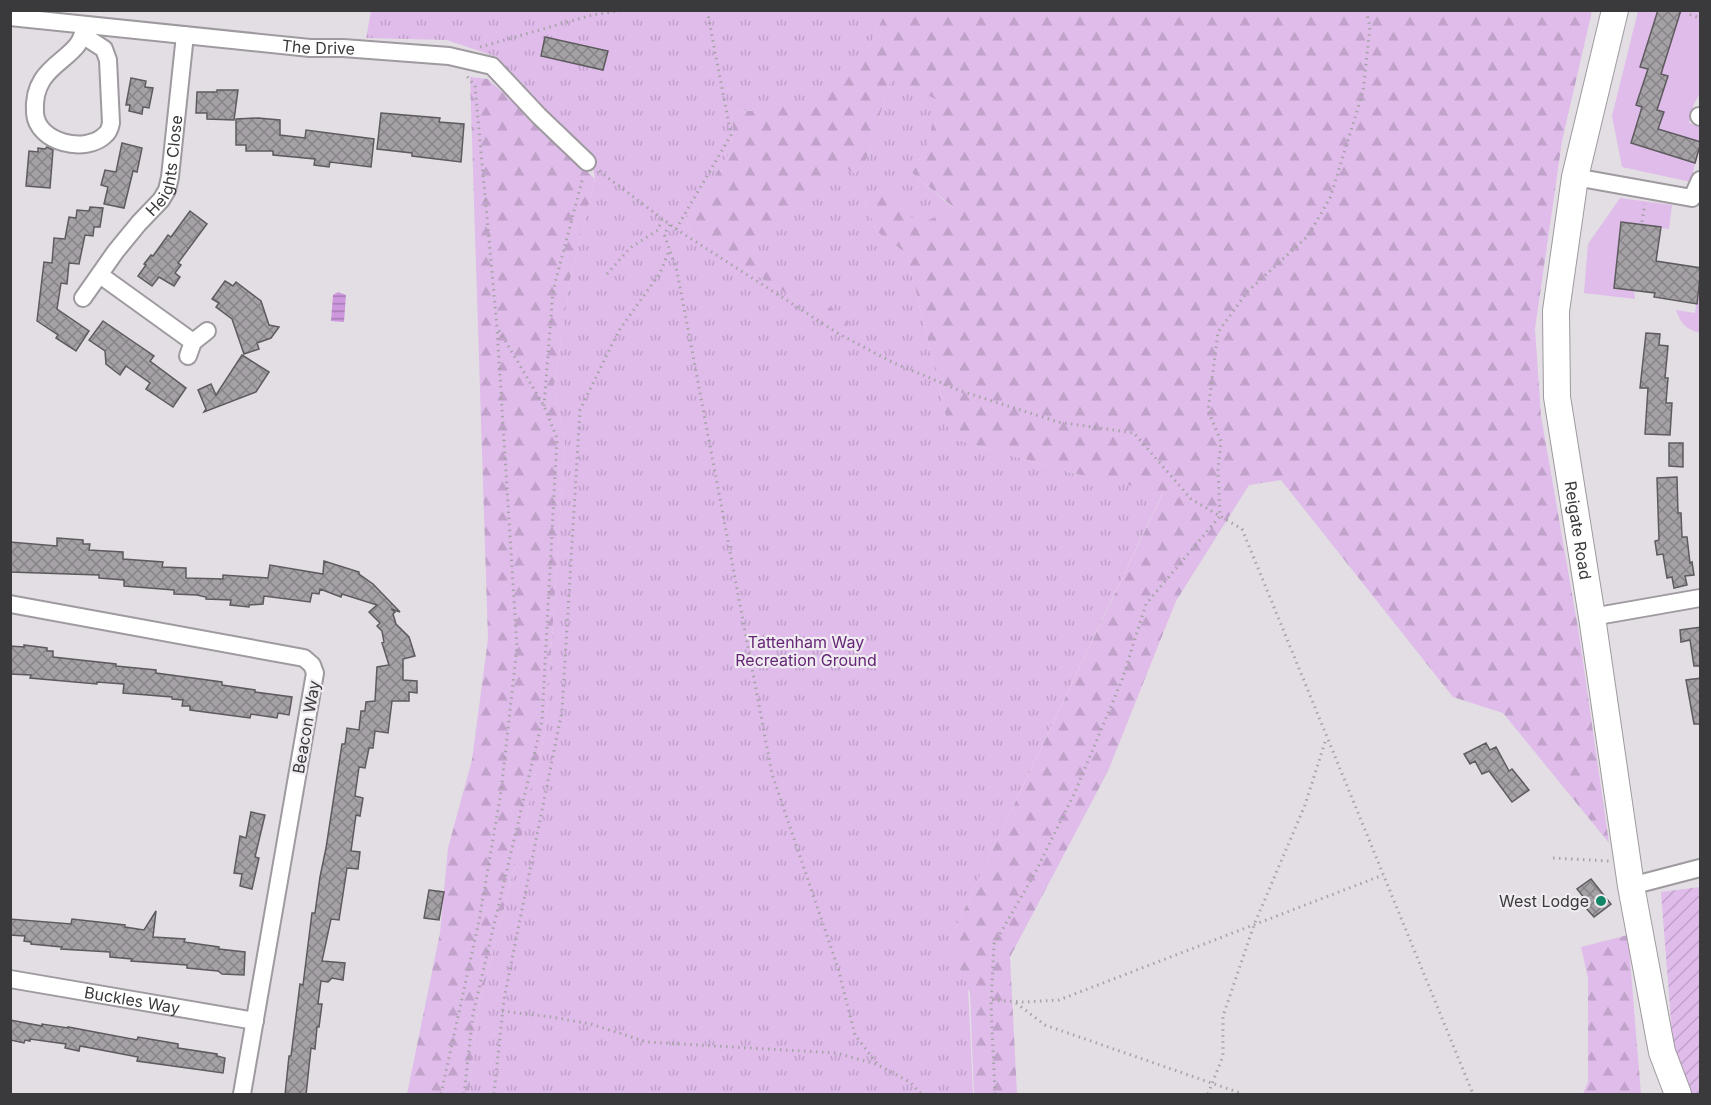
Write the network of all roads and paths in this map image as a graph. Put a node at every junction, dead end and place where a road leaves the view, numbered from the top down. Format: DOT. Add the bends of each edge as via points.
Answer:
graph roads {
  1 [pos="625,10"];
  2 [pos="707,10"];
  3 [pos="1366,10"];
  4 [pos="1615,10"];
  5 [pos="1687,10"];
  6 [pos="10,17"];
  7 [pos="1701,18"];
  8 [pos="84,31"];
  9 [pos="185,35"];
  10 [pos="449,56"];
  11 [pos="587,162"];
  12 [pos="1575,177"];
  13 [pos="1701,180"];
  14 [pos="1644,212"];
  15 [pos="662,219"];
  16 [pos="1642,222"];
  17 [pos="670,225"];
  18 [pos="676,229"];
  19 [pos="670,249"];
  20 [pos="607,274"];
  21 [pos="100,275"];
  22 [pos="83,298"];
  23 [pos="497,327"];
  24 [pos="196,343"];
  25 [pos="544,406"];
  26 [pos="1220,516"];
  27 [pos="1701,598"];
  28 [pos="10,604"];
  29 [pos="1592,616"];
  30 [pos="1327,737"];
  31 [pos="1553,858"];
  32 [pos="1611,861"];
  33 [pos="1701,868"];
  34 [pos="1383,875"];
  35 [pos="1631,886"];
  36 [pos="1254,925"];
  37 [pos="10,979"];
  38 [pos="992,1000"];
  39 [pos="1014,1002"];
  40 [pos="502,1011"];
  41 [pos="255,1021"];
  42 [pos="1662,1052"];
  43 [pos="878,1065"];
  44 [pos="1212,1084"];
  45 [pos="242,1095"];
  46 [pos="441,1095"];
  47 [pos="464,1095"];
  48 [pos="494,1095"];
  49 [pos="921,1095"];
  50 [pos="995,1095"];
  51 [pos="1208,1095"];
  52 [pos="1243,1095"];
  53 [pos="1473,1095"];
  54 [pos="1659,1095"];
  55 [pos="1678,1095"];
  1 -- 10 [label="path" via="592,15"];
  2 -- 18 [label="path" via="731,135"];
  3 -- 26 [label="path" via="1370,27 1362,92 1330,198 1308,236 1248,291 1218,332 1208,411 1221,441"];
  4 -- 12 [label="highway, Reigate Road"];
  5 -- 7 [label="path"];
  6 -- 8 [label="street, The Drive"];
  8 -- 8 [label="street" via="69,54 40,81 37,96 38,128 63,143 94,141 108,133 111,123 108,60 104,49"];
  8 -- 9 [label="street, The Drive"];
  9 -- 10 [label="street, The Drive" via="310,48"];
  9 -- 21 [label="street, Heights Close" via="167,190"];
  10 -- 11 [label="street, The Drive" via="492,66"];
  10 -- 23 [label="path" via="475,86"];
  11 -- 15 [label="path"];
  11 -- 25 [label="path" via="553,291"];
  12 -- 13 [label="street" via="1692,198"];
  12 -- 29 [label="highway, Reigate Road" via="1556,310 1557,397"];
  14 -- 16 [label="path"];
  15 -- 17 [label="path"];
  15 -- 20 [label="path" via="658,231 630,248"];
  17 -- 18 [label="path"];
  17 -- 19 [label="path" via="664,234"];
  18 -- 26 [label="path" via="839,334 894,363 961,391 1058,422 1134,434 1191,499"];
  19 -- 40 [label="path" via="660,273 618,332 580,410 562,711"];
  19 -- 43 [label="path" via="772,774 838,968 855,1035"];
  21 -- 22 [label="street, Heights Close"];
  21 -- 24 [label="street"];
  23 -- 25 [label="path"];
  23 -- 46 [label="path" via="517,646 501,792"];
  25 -- 47 [label="path" via="557,438 542,721 473,1014"];
  26 -- 30 [label="path" via="1242,530"];
  26 -- 38 [label="path" via="1146,604 1122,680 1075,792 994,944"];
  27 -- 29 [label="street"];
  28 -- 41 [label="street, Beacon Way" via="304,658 312,666 315,673"];
  29 -- 35 [label="highway, Reigate Road"];
  30 -- 34 [label="path"];
  30 -- 36 [label="path" via="1305,805"];
  31 -- 32 [label="path"];
  33 -- 35 [label="street"];
  34 -- 36 [label="path"];
  34 -- 53 [label="path"];
  35 -- 42 [label="highway, Reigate Road"];
  36 -- 39 [label="path" via="1059,1000"];
  36 -- 44 [label="path" via="1223,1016 1223,1056"];
  37 -- 41 [label="street, Buckles Way"];
  38 -- 39 [label="path"];
  38 -- 50 [label="path"];
  39 -- 44 [label="path" via="1045,1025"];
  40 -- 43 [label="path" via="591,1024 647,1042 836,1053"];
  40 -- 48 [label="path"];
  41 -- 45 [label="street, Beacon Way"];
  42 -- 54 [label="highway, Reigate Road"];
  42 -- 55 [label="highway, Reigate Road"];
  43 -- 49 [label="path" via="910,1082"];
  44 -- 51 [label="path"];
  44 -- 52 [label="path"];
}
